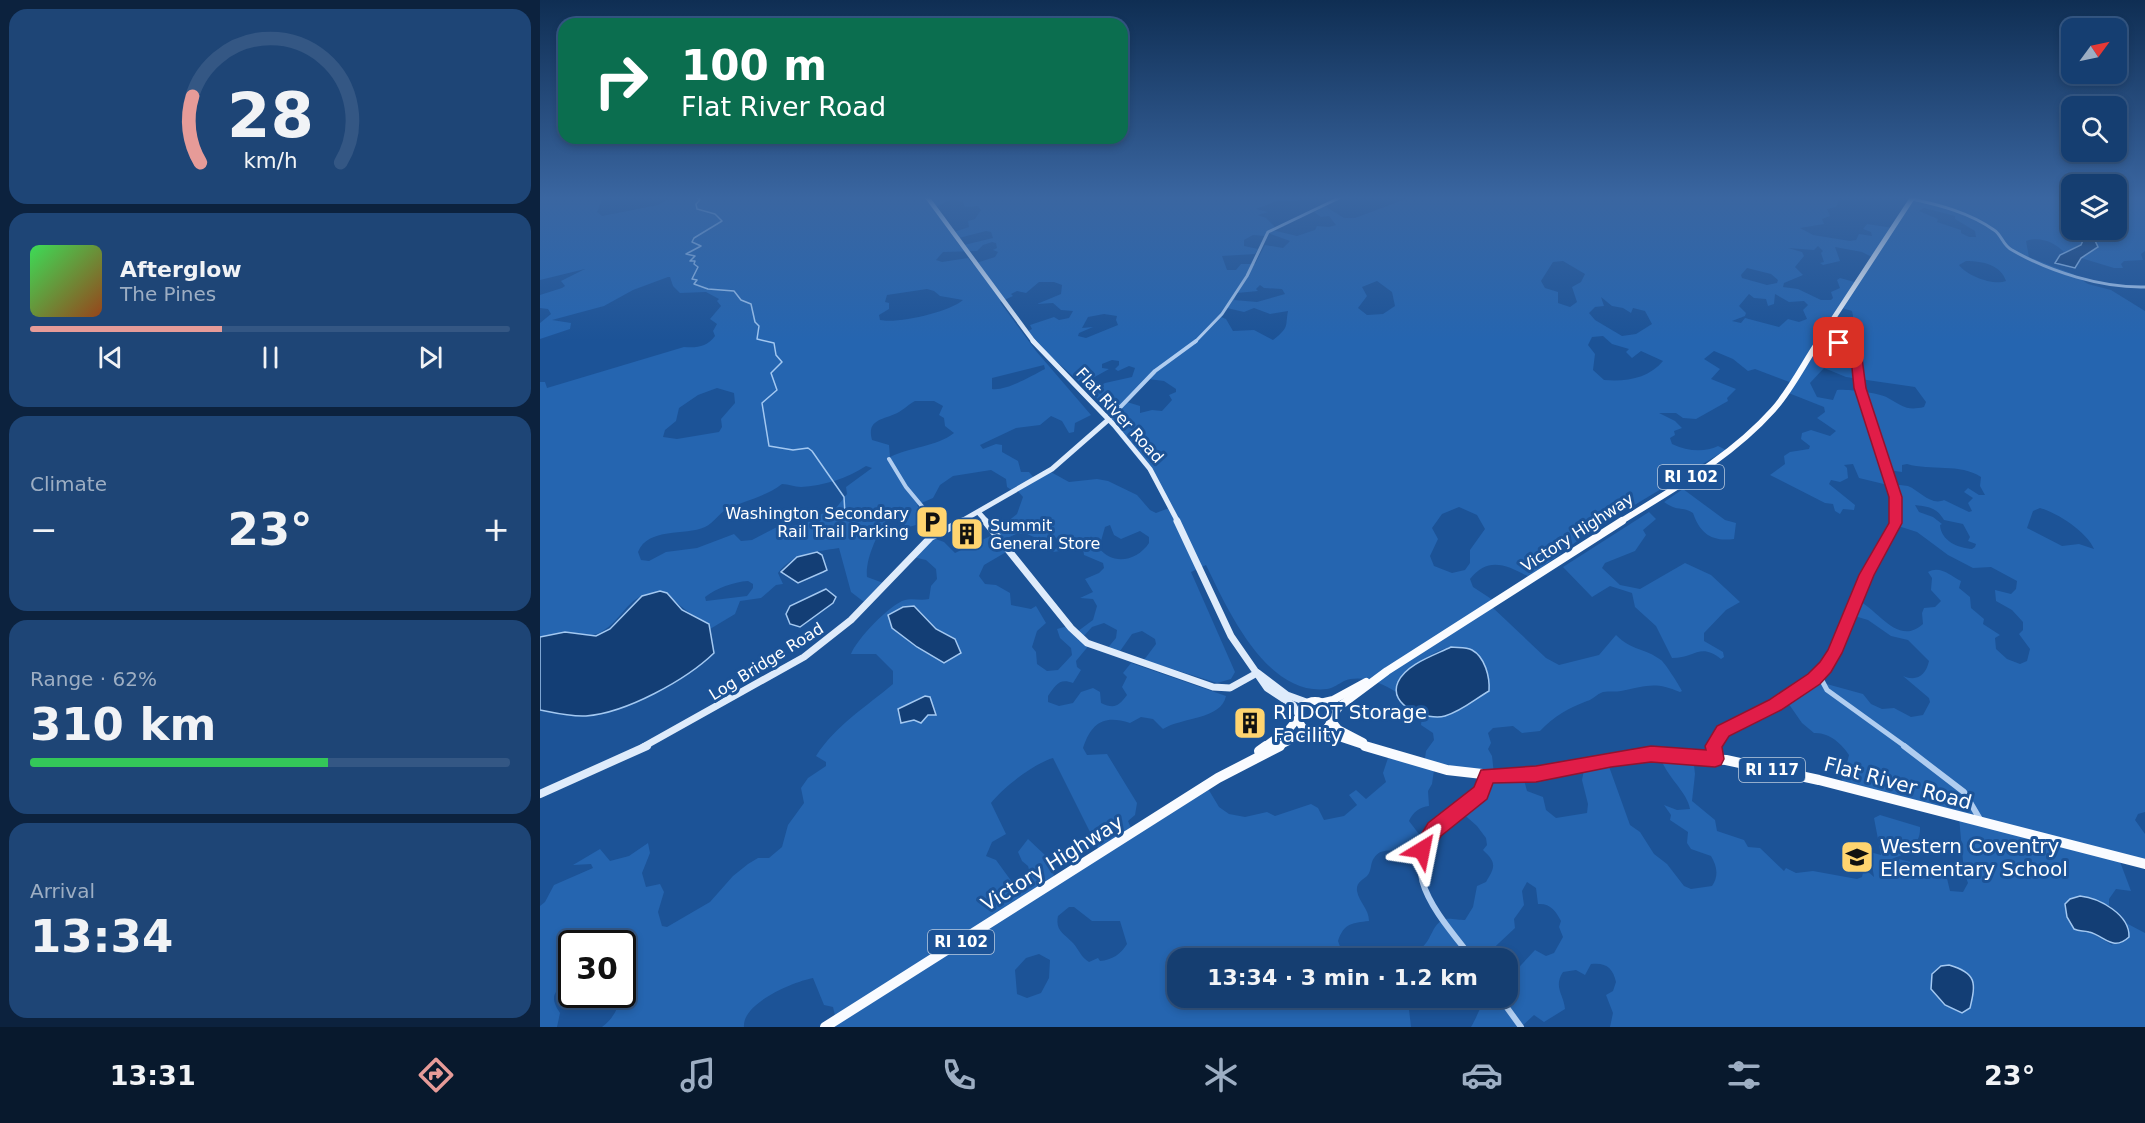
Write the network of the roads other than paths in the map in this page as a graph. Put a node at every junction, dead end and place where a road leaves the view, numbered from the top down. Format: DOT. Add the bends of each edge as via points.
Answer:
graph roads {
  1 [pos="961,245"];
  2 [pos="1262,245"];
  3 [pos="1884,245"];
  4 [pos="2004,245"];
  5 [pos="2145,287"];
  6 [pos="1824,335"];
  7 [pos="1108,420"];
  8 [pos="889,459"];
  9 [pos="979,513"];
  10 [pos="942,531"];
  11 [pos="1387,671"];
  12 [pos="1257,673"];
  13 [pos="1819,675"];
  14 [pos="1309,703"];
  15 [pos="1320,703"];
  16 [pos="1298,716"];
  17 [pos="1332,719"];
  18 [pos="1308,731"];
  19 [pos="1322,731"];
  20 [pos="1392,757"];
  21 [pos="1715,759"];
  22 [pos="1237,767"];
  23 [pos="1487,775"];
  24 [pos="540,794"];
  25 [pos="1982,823"];
  26 [pos="2145,864"];
  27 [pos="1465,948"];
  28 [pos="1507,1008"];
  29 [pos="825,1027"];
  30 [pos="1521,1027"];
  1 -- 7 [label="main road, Flat River Road" via="1016,321"];
  2 -- 7 [label="street" via="1222,314 1190,347 1155,371"];
  3 -- 6 [label="main road, Victory Highway / RI 102"];
  4 -- 5 [label="street" via="2106,284"];
  6 -- 11 [label="main road, Victory Highway / RI 102" via="1774,409 1732,449"];
  6 -- 13 [label="street" via="1854,353 1859,385 1895,497 1897,518 1867,575 1834,653"];
  7 -- 9 [label="main road, Log Bridge Road" via="1052,468"];
  7 -- 12 [label="main road, Flat River Road" via="1157,480 1225,625"];
  8 -- 10 [label="street"];
  9 -- 10 [label="main road, Log Bridge Road"];
  9 -- 12 [label="main road" via="1087,643 1216,688 1235,686"];
  10 -- 24 [label="main road, Log Bridge Road" via="840,630 804,657 655,742"];
  11 -- 15 [label="main road, Victory Highway / RI 102"];
  11 -- 17 [label="main road, Victory Highway / RI 102" via="1340,706"];
  12 -- 14 [label="main road, Flat River Road" via="1287,695"];
  12 -- 16 [label="main road, Flat River Road" via="1267,688 1293,705"];
  13 -- 21 [label="street" via="1775,705 1723,731 1714,746"];
  13 -- 25 [label="street" via="1827,690 1950,778 1964,792"];
  14 -- 15 [label="main road"];
  14 -- 16 [label="main road"];
  15 -- 17 [label="main road" via="1328,708"];
  16 -- 18 [label="main road" via="1299,724"];
  16 -- 22 [label="main road, Victory Highway / RI 102" via="1289,729"];
  17 -- 19 [label="main road"];
  17 -- 20 [label="main road, Flat River Road / RI 117" via="1338,729"];
  18 -- 19 [label="main road"];
  18 -- 22 [label="main road, Victory Highway / RI 102"];
  19 -- 20 [label="main road, Flat River Road"];
  20 -- 23 [label="main road, Flat River Road / RI 117" via="1449,771"];
  21 -- 23 [label="main road, Flat River Road / RI 117" via="1651,754 1536,774"];
  21 -- 25 [label="main road, Flat River Road / RI 117"];
  22 -- 29 [label="main road, Victory Highway / RI 102"];
  23 -- 27 [label="street" via="1474,799 1428,838 1419,862 1433,903"];
  25 -- 26 [label="main road, Flat River Road / RI 117"];
  28 -- 30 [label="street"];
}
